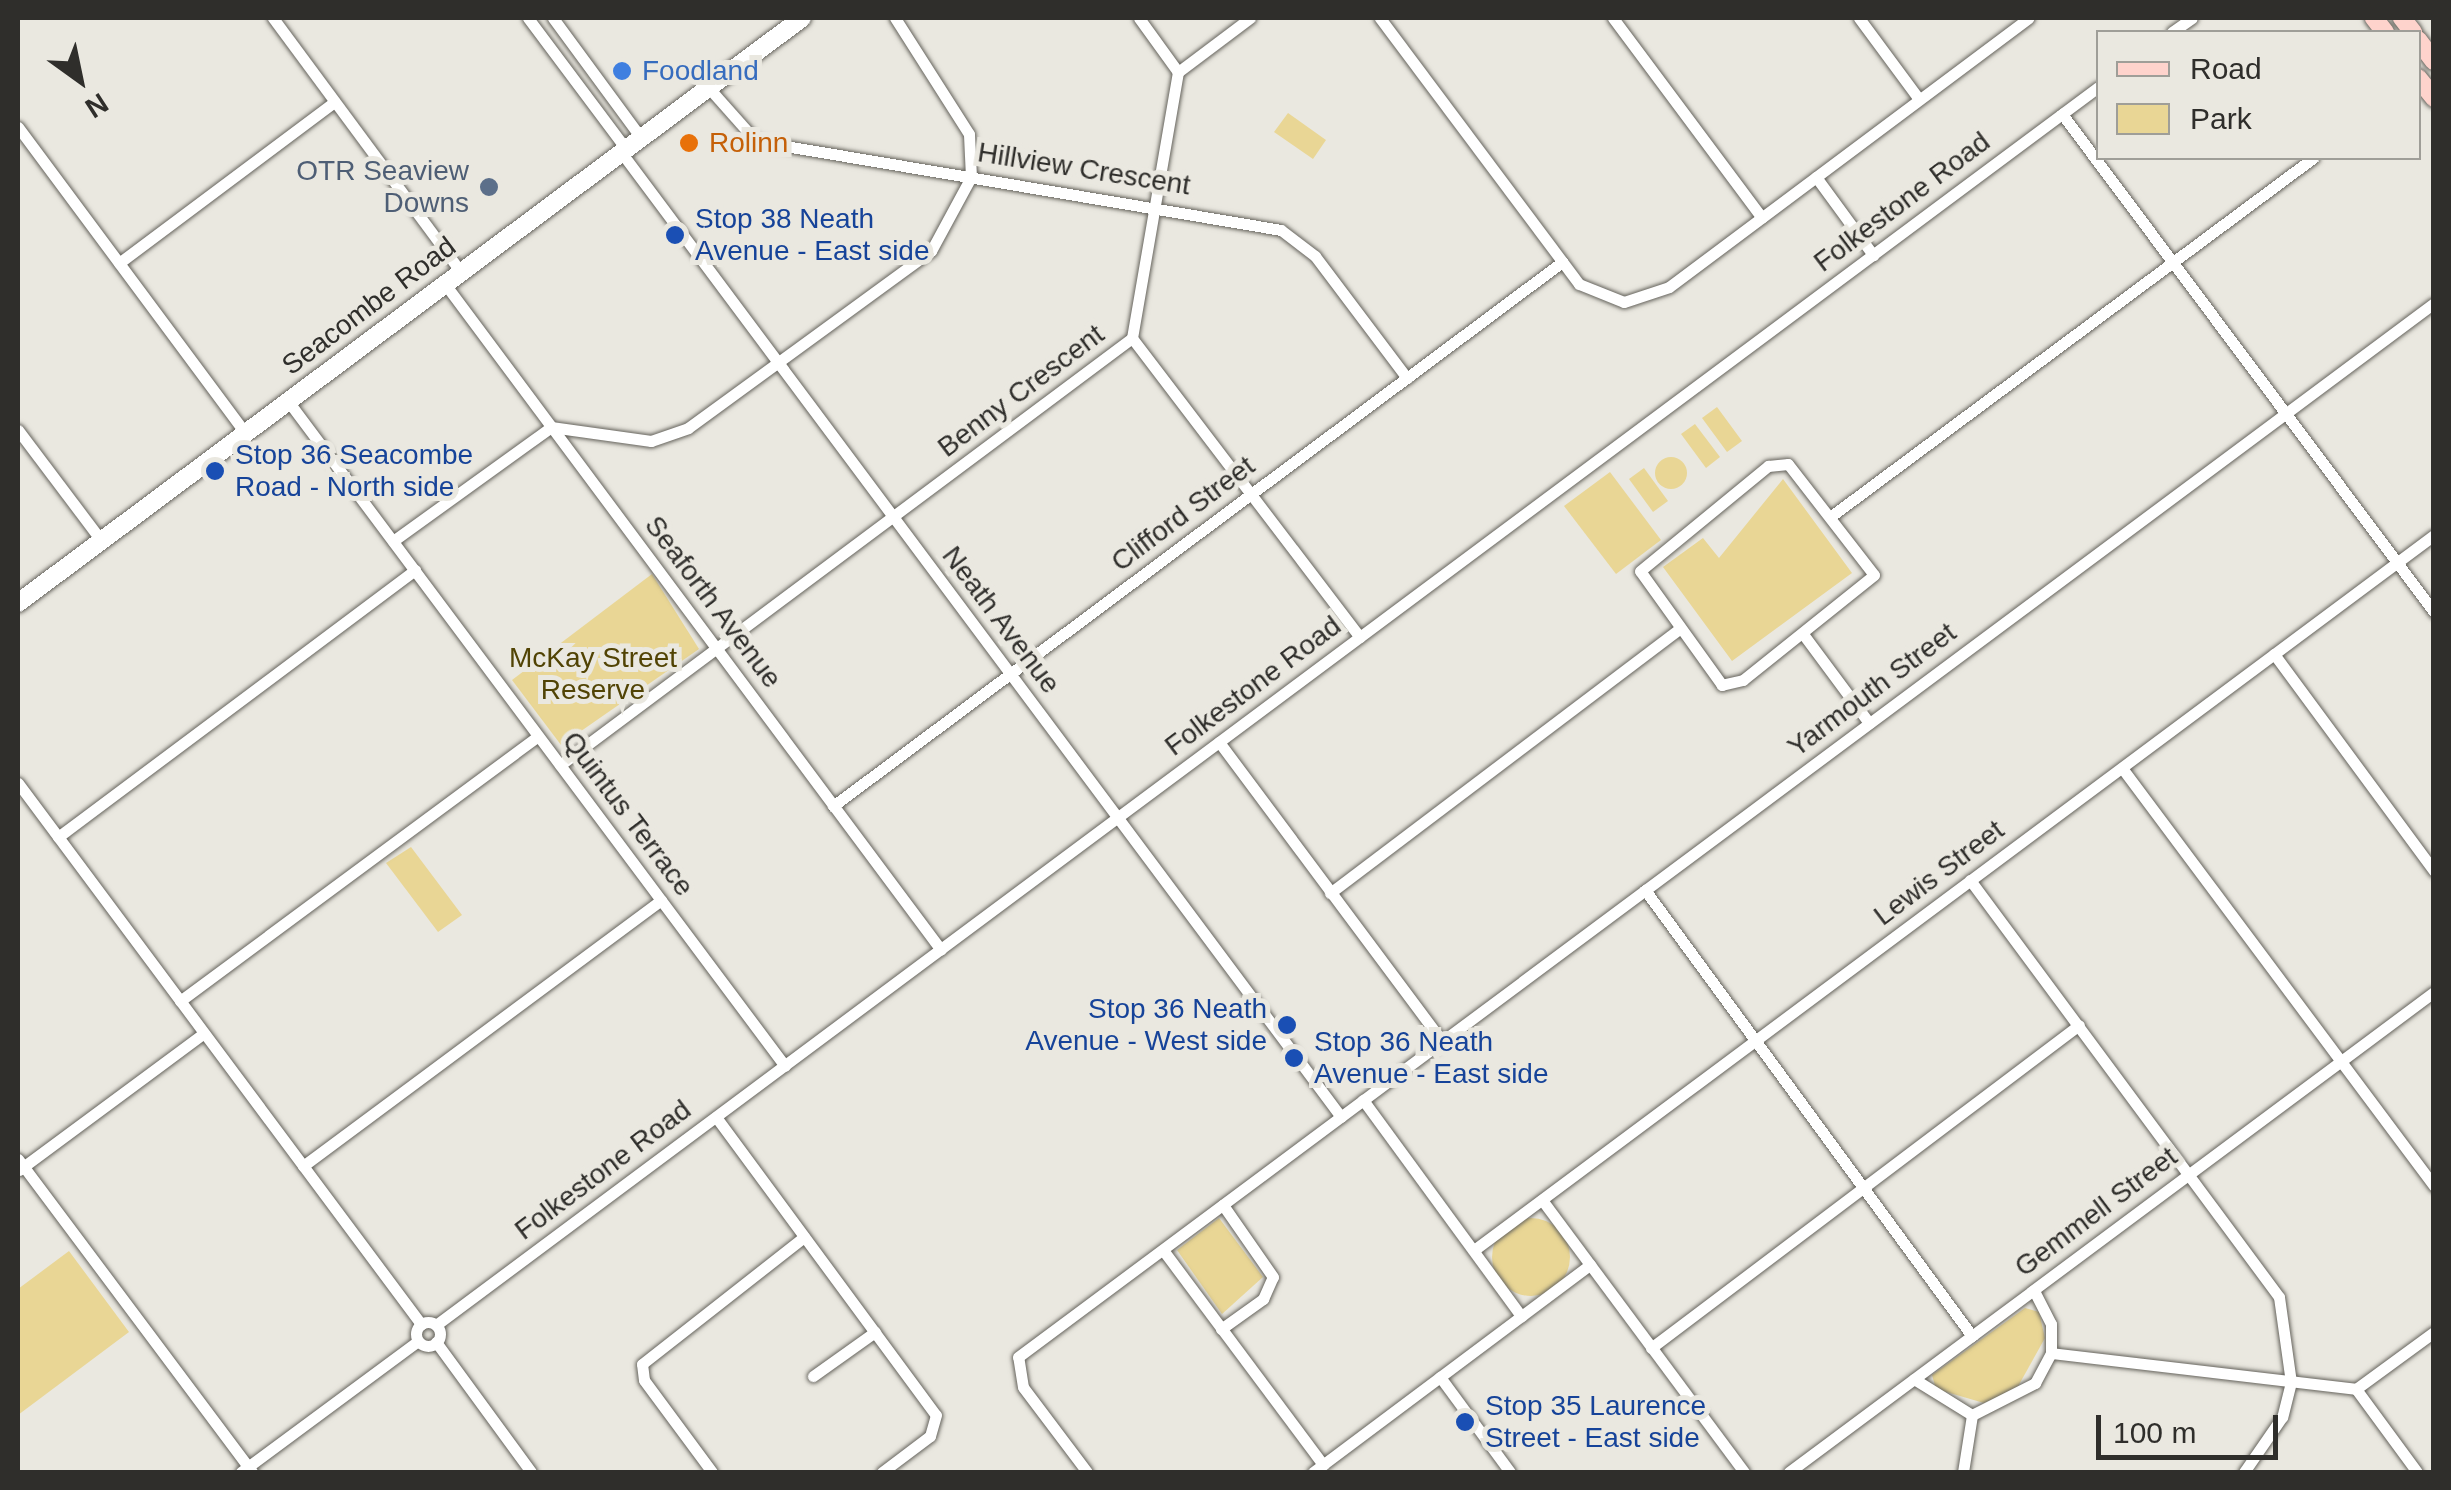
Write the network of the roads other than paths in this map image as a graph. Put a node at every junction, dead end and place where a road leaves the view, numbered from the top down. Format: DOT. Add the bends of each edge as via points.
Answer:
graph roads {
  1 [pos="273,18"];
  2 [pos="528,18"];
  3 [pos="552,18"];
  4 [pos="896,18"];
  5 [pos="1139,18"];
  6 [pos="1250,18"];
  7 [pos="1380,18"];
  8 [pos="1613,18"];
  9 [pos="1859,18"];
  10 [pos="2028,18"];
  11 [pos="798,19"];
  12 [pos="1178,72"];
  13 [pos="708,88"];
  14 [pos="2096,88"];
  15 [pos="1919,98"];
  16 [pos="334,102"];
  17 [pos="2062,114"];
  18 [pos="18,127"];
  19 [pos="629,146"];
  20 [pos="2096,159"];
  21 [pos="2097,160"];
  22 [pos="2309,160"];
  23 [pos="971,177"];
  24 [pos="1816,177"];
  25 [pos="1158,207"];
  26 [pos="1762,218"];
  27 [pos="1873,255"];
  28 [pos="1562,262"];
  29 [pos="119,263"];
  30 [pos="2174,263"];
  31 [pos="461,272"];
  32 [pos="445,284"];
  33 [pos="2434,303"];
  34 [pos="1132,338"];
  35 [pos="779,363"];
  36 [pos="1407,378"];
  37 [pos="288,401"];
  38 [pos="2285,413"];
  39 [pos="551,427"];
  40 [pos="18,430"];
  41 [pos="245,433"];
  42 [pos="1252,493"];
  43 [pos="1834,514"];
  44 [pos="894,518"];
  45 [pos="2434,536"];
  46 [pos="101,540"];
  47 [pos="393,541"];
  48 [pos="2397,563"];
  49 [pos="415,570"];
  50 [pos="18,603"];
  51 [pos="2434,612"];
  52 [pos="1676,631"];
  53 [pos="1803,634"];
  54 [pos="1360,637"];
  55 [pos="717,650"];
  56 [pos="2274,654"];
  57 [pos="1010,673"];
  58 [pos="1869,724"];
  59 [pos="538,736"];
  60 [pos="1219,742"];
  61 [pos="560,765"];
  62 [pos="2122,768"];
  63 [pos="18,783"];
  64 [pos="834,806"];
  65 [pos="1118,818"];
  66 [pos="58,837"];
  67 [pos="2434,871"];
  68 [pos="1970,880"];
  69 [pos="1645,890"];
  70 [pos="1330,892"];
  71 [pos="661,900"];
  72 [pos="941,950"];
  73 [pos="2434,992"];
  74 [pos="180,1001"];
  75 [pos="2078,1025"];
  76 [pos="204,1032"];
  77 [pos="1442,1041"];
  78 [pos="1755,1041"];
  79 [pos="2340,1061"];
  80 [pos="785,1066"];
  81 [pos="1363,1100"];
  82 [pos="716,1117"];
  83 [pos="1341,1117"];
  84 [pos="19,1166"];
  85 [pos="303,1166"];
  86 [pos="2189,1174"];
  87 [pos="2434,1186"];
  88 [pos="1863,1188"];
  89 [pos="1542,1200"];
  90 [pos="1223,1205"];
  91 [pos="804,1237"];
  92 [pos="1162,1250"];
  93 [pos="1474,1250"];
  94 [pos="1590,1265"];
  95 [pos="2034,1290"];
  96 [pos="1522,1316"];
  97 [pos="421,1324"];
  98 [pos="436,1326"];
  99 [pos="1221,1329"];
  100 [pos="875,1332"];
  101 [pos="2434,1332"];
  102 [pos="1972,1336"];
  103 [pos="418,1341"];
  104 [pos="436,1342"];
  105 [pos="1651,1348"];
  106 [pos="2051,1353"];
  107 [pos="813,1376"];
  108 [pos="1440,1377"];
  109 [pos="1914,1379"];
  110 [pos="2291,1382"];
  111 [pos="2356,1389"];
  112 [pos="1972,1414"];
  113 [pos="1318,1469"];
  114 [pos="247,1471"];
  115 [pos="530,1472"];
  116 [pos="712,1472"];
  117 [pos="882,1472"];
  118 [pos="1086,1472"];
  119 [pos="1510,1472"];
  120 [pos="1744,1472"];
  121 [pos="1789,1472"];
  122 [pos="1962,1472"];
  123 [pos="2244,1472"];
  124 [pos="2417,1472"];
  1 -- 16 [label="street"];
  2 -- 19 [label="street"];
  3 -- 19 [label="street"];
  4 -- 23 [label="street" via="962,112"];
  5 -- 12 [label="street"];
  6 -- 12 [label="street"];
  7 -- 28 [label="street"];
  8 -- 26 [label="street"];
  9 -- 15 [label="street"];
  10 -- 15 [label="street"];
  11 -- 13 [label="main road, Seacombe Road"];
  12 -- 25 [label="street, Benny Crescent"];
  13 -- 19 [label="main road, Seacombe Road"];
  13 -- 23 [label="street, Hillview Crescent" via="750,138"];
  14 -- 17 [label="street, Folkestone Road"];
  15 -- 24 [label="street"];
  16 -- 29 [label="street"];
  16 -- 31 [label="street"];
  17 -- 20 [label="street"];
  17 -- 27 [label="street, Folkestone Road"];
  18 -- 29 [label="street"];
  19 -- 31 [label="main road, Seacombe Road"];
  19 -- 35 [label="street, Neath Avenue"];
  21 -- 30 [label="street"];
  22 -- 30 [label="street"];
  23 -- 25 [label="street, Hillview Crescent"];
  23 -- 35 [label="street" via="931,252"];
  24 -- 26 [label="street"];
  24 -- 27 [label="street"];
  25 -- 34 [label="street, Benny Crescent"];
  25 -- 36 [label="street, Hillview Crescent" via="1292,237"];
  26 -- 28 [label="street" via="1649,298 1615,301 1587,290"];
  27 -- 54 [label="street, Folkestone Road"];
  28 -- 36 [label="street, Clifford Street"];
  29 -- 41 [label="street"];
  30 -- 38 [label="street"];
  30 -- 43 [label="street"];
  31 -- 32 [label="main road, Seacombe Road"];
  32 -- 37 [label="main road, Seacombe Road"];
  32 -- 39 [label="street, Seaforth Avenue"];
  33 -- 38 [label="street, Yarmouth Street"];
  34 -- 42 [label="street"];
  34 -- 44 [label="street, Benny Crescent"];
  35 -- 39 [label="street" via="661,440"];
  35 -- 44 [label="street, Neath Avenue"];
  36 -- 42 [label="street, Clifford Street"];
  37 -- 41 [label="main road, Seacombe Road"];
  37 -- 47 [label="street, Quintus Terrace"];
  38 -- 48 [label="street"];
  38 -- 58 [label="street, Yarmouth Street"];
  39 -- 47 [label="street"];
  39 -- 55 [label="street, Seaforth Avenue"];
  40 -- 46 [label="street"];
  41 -- 46 [label="main road, Seacombe Road"];
  42 -- 54 [label="street"];
  42 -- 57 [label="street, Clifford Street"];
  43 -- 52 [label="street" via="1801,471 1768,466 1644,562 1641,585"];
  43 -- 53 [label="street" via="1874,575"];
  44 -- 55 [label="street, Benny Crescent"];
  44 -- 57 [label="street, Neath Avenue"];
  45 -- 48 [label="street, Lewis Street"];
  46 -- 50 [label="main road, Seacombe Road"];
  47 -- 49 [label="street, Quintus Terrace"];
  48 -- 51 [label="street"];
  48 -- 56 [label="street, Lewis Street"];
  49 -- 59 [label="street, Quintus Terrace"];
  49 -- 66 [label="street"];
  52 -- 53 [label="street" via="1715,681 1729,685"];
  52 -- 70 [label="street"];
  53 -- 58 [label="street"];
  54 -- 60 [label="street, Folkestone Road"];
  55 -- 61 [label="street, Benny Crescent"];
  55 -- 64 [label="street, Seaforth Avenue"];
  56 -- 62 [label="street, Lewis Street"];
  56 -- 67 [label="street"];
  57 -- 64 [label="street, Clifford Street"];
  57 -- 65 [label="street, Neath Avenue"];
  58 -- 69 [label="street, Yarmouth Street"];
  59 -- 61 [label="street, Quintus Terrace"];
  59 -- 74 [label="street"];
  60 -- 65 [label="street, Folkestone Road"];
  60 -- 70 [label="street"];
  61 -- 71 [label="street, Quintus Terrace"];
  62 -- 68 [label="street, Lewis Street"];
  62 -- 79 [label="street"];
  63 -- 66 [label="street"];
  64 -- 72 [label="street, Seaforth Avenue"];
  65 -- 72 [label="street, Folkestone Road"];
  65 -- 83 [label="street, Neath Avenue"];
  66 -- 74 [label="street"];
  68 -- 75 [label="street"];
  68 -- 78 [label="street, Lewis Street"];
  69 -- 77 [label="street, Yarmouth Street"];
  69 -- 78 [label="street"];
  70 -- 77 [label="street"];
  71 -- 80 [label="street, Quintus Terrace"];
  71 -- 85 [label="street"];
  72 -- 80 [label="street, Folkestone Road"];
  73 -- 79 [label="street, Gemmell Street"];
  74 -- 76 [label="street"];
  75 -- 86 [label="street"];
  75 -- 88 [label="street"];
  76 -- 84 [label="street"];
  76 -- 85 [label="street"];
  77 -- 81 [label="street, Yarmouth Street"];
  78 -- 88 [label="street"];
  78 -- 89 [label="street, Lewis Street"];
  79 -- 86 [label="street, Gemmell Street"];
  79 -- 87 [label="street"];
  80 -- 82 [label="street, Folkestone Road"];
  81 -- 83 [label="street, Yarmouth Street"];
  81 -- 93 [label="street"];
  82 -- 91 [label="street"];
  82 -- 98 [label="street, Folkestone Road"];
  83 -- 90 [label="street, Yarmouth Street"];
  84 -- 114 [label="street"];
  85 -- 97 [label="street"];
  86 -- 95 [label="street, Gemmell Street"];
  86 -- 110 [label="street" via="2279,1296"];
  88 -- 102 [label="street"];
  88 -- 105 [label="street"];
  89 -- 93 [label="street, Lewis Street"];
  89 -- 94 [label="street"];
  90 -- 92 [label="street, Yarmouth Street"];
  90 -- 99 [label="street" via="1273,1278 1263,1299"];
  91 -- 100 [label="street"];
  91 -- 116 [label="street" via="642,1364 644,1380"];
  92 -- 99 [label="street"];
  92 -- 118 [label="street, Yarmouth Street" via="1016,1362 1023,1388"];
  93 -- 96 [label="street"];
  94 -- 96 [label="street"];
  94 -- 105 [label="street"];
  95 -- 102 [label="street, Gemmell Street"];
  95 -- 106 [label="street" via="2052,1324"];
  96 -- 108 [label="street"];
  97 -- 98 [label="street"];
  97 -- 103 [label="street"];
  98 -- 104 [label="street"];
  99 -- 113 [label="street"];
  100 -- 107 [label="street"];
  100 -- 117 [label="street" via="936,1415 930,1436"];
  101 -- 111 [label="street"];
  102 -- 109 [label="street, Gemmell Street"];
  103 -- 104 [label="street"];
  103 -- 114 [label="street"];
  104 -- 115 [label="street"];
  105 -- 120 [label="street"];
  106 -- 110 [label="street"];
  106 -- 112 [label="street" via="2035,1382"];
  108 -- 113 [label="street"];
  108 -- 119 [label="street"];
  109 -- 112 [label="street"];
  109 -- 121 [label="street, Gemmell Street"];
  110 -- 111 [label="street"];
  110 -- 123 [label="street" via="2282,1417"];
  111 -- 124 [label="street"];
  112 -- 122 [label="street"];
}
